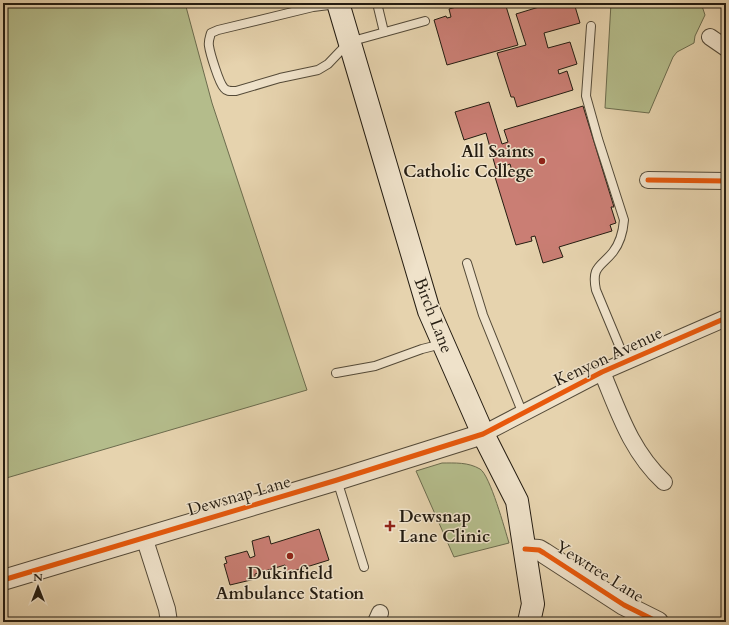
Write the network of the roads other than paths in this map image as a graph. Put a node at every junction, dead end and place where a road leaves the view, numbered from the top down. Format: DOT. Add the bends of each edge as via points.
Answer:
graph roads {
  1 [pos="338,3"];
  2 [pos="376,3"];
  3 [pos="425,21"];
  4 [pos="591,26"];
  5 [pos="384,32"];
  6 [pos="710,37"];
  7 [pos="349,42"];
  8 [pos="726,48"];
  9 [pos="648,180"];
  10 [pos="726,181"];
  11 [pos="467,263"];
  12 [pos="726,318"];
  13 [pos="443,344"];
  14 [pos="626,362"];
  15 [pos="602,372"];
  16 [pos="336,373"];
  17 [pos="523,414"];
  18 [pos="483,434"];
  19 [pos="337,480"];
  20 [pos="664,482"];
  21 [pos="144,537"];
  22 [pos="525,549"];
  23 [pos="364,567"];
  24 [pos="3,580"];
  25 [pos="169,622"];
  26 [pos="529,622"];
  27 [pos="658,622"];
  1 -- 7 [label="main road, Birch Lane"];
  1 -- 7 [label="lane" via="218,30 211,33 209,46 224,89 236,92 280,78 318,70 328,64"];
  2 -- 5 [label="lane"];
  3 -- 5 [label="lane"];
  4 -- 14 [label="lane" via="586,96 624,220 620,240 613,252 599,265 595,282"];
  5 -- 7 [label="lane"];
  6 -- 8 [label="street"];
  7 -- 13 [label="main road, Birch Lane" via="429,311"];
  9 -- 10 [label="street"];
  11 -- 17 [label="lane" via="483,316"];
  12 -- 14 [label="street, Kenyon Avenue"];
  13 -- 16 [label="lane" via="375,366"];
  13 -- 18 [label="main road, Birch Lane"];
  14 -- 15 [label="street, Kenyon Avenue"];
  15 -- 17 [label="street, Kenyon Avenue"];
  15 -- 20 [label="street" via="633,444"];
  17 -- 18 [label="street, Kenyon Avenue"];
  18 -- 19 [label="street, Dewsnap Lane"];
  18 -- 22 [label="main road, Birch Lane" via="517,501"];
  19 -- 21 [label="street, Dewsnap Lane"];
  19 -- 23 [label="lane"];
  21 -- 24 [label="street, Dewsnap Lane"];
  21 -- 25 [label="street"];
  22 -- 26 [label="main road, Birch Lane" via="533,604"];
  22 -- 27 [label="street, Yewtree Lane" via="539,550 624,605"];
}
